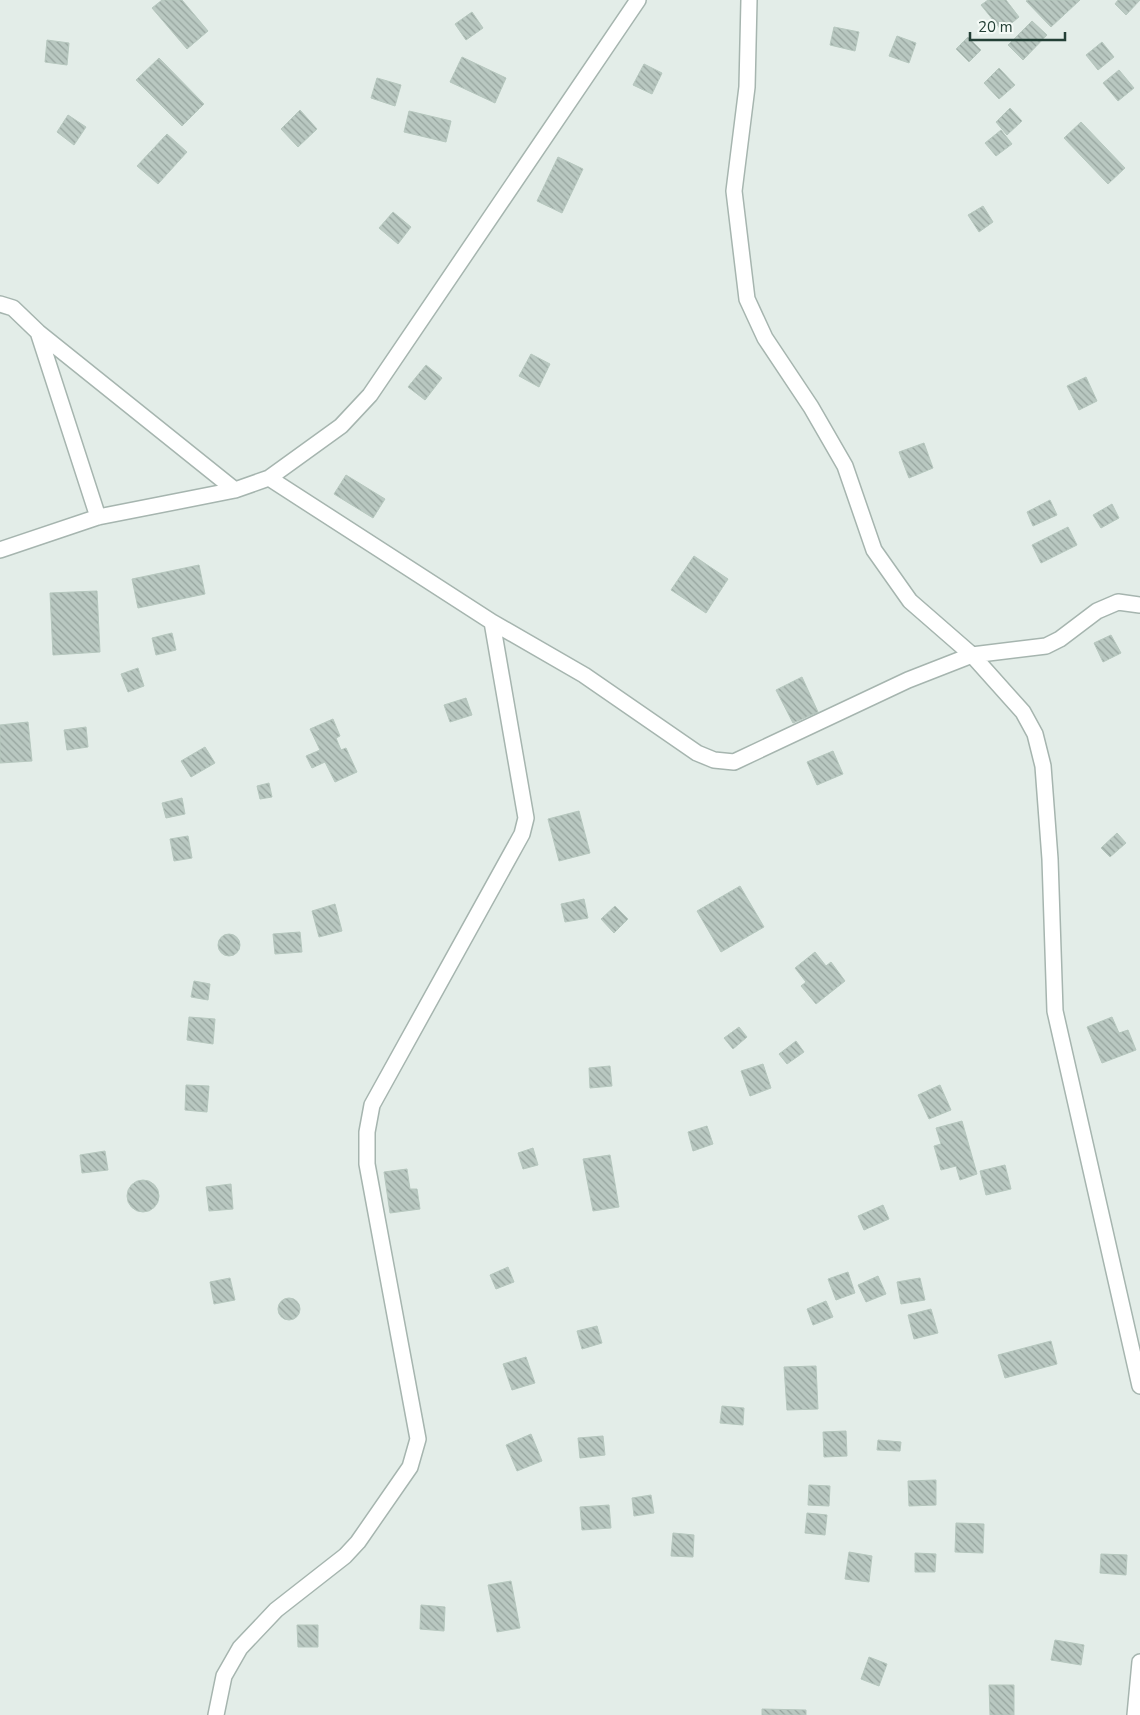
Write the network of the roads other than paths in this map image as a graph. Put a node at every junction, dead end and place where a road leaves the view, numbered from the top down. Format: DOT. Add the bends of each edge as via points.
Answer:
graph roads {
  1 [pos="638,0"];
  2 [pos="749,0"];
  3 [pos="0,304"];
  4 [pos="38,332"];
  5 [pos="269,478"];
  6 [pos="235,490"];
  7 [pos="98,517"];
  8 [pos="0,550"];
  9 [pos="1140,604"];
  10 [pos="492,622"];
  11 [pos="972,655"];
  12 [pos="1140,1386"];
  13 [pos="1140,1662"];
  14 [pos="216,1715"];
  15 [pos="1135,1715"];
  1 -- 5 [label="street" via="370,395 341,426"];
  2 -- 11 [label="street" via="747,87 734,191 747,299 765,338 845,466 874,550 910,601"];
  3 -- 4 [label="street" via="14,308"];
  4 -- 6 [label="street"];
  4 -- 7 [label="street"];
  5 -- 6 [label="street"];
  5 -- 10 [label="street"];
  6 -- 7 [label="street"];
  7 -- 8 [label="street"];
  9 -- 11 [label="street" via="1118,602 1097,611 1046,646"];
  10 -- 11 [label="street" via="584,676 697,754 734,762 908,680"];
  10 -- 14 [label="street" via="526,818 522,834 372,1105 366,1132 366,1164 418,1438 415,1451 410,1467 358,1542 276,1610 240,1648 224,1676"];
  11 -- 12 [label="street" via="1023,712 1034,734 1043,766 1055,1011"];
  13 -- 15 [label="street"];
}
